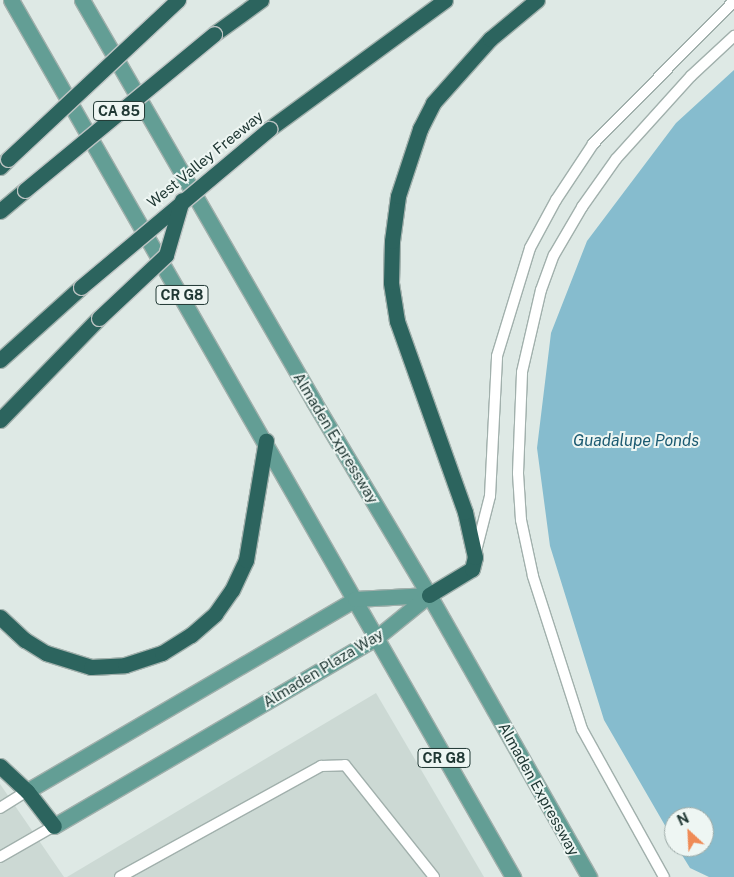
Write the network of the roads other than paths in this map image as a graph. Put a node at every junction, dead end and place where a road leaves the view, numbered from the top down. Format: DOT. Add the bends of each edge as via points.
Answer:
graph roads {
  1 [pos="11,0"];
  2 [pos="82,0"];
  3 [pos="178,0"];
  4 [pos="260,0"];
  5 [pos="445,0"];
  6 [pos="537,0"];
  7 [pos="734,1"];
  8 [pos="734,36"];
  9 [pos="4,163"];
  10 [pos="182,200"];
  11 [pos="0,211"];
  12 [pos="0,360"];
  13 [pos="0,420"];
  14 [pos="266,441"];
  15 [pos="475,557"];
  16 [pos="429,595"];
  17 [pos="355,599"];
  18 [pos="0,617"];
  19 [pos="376,638"];
  20 [pos="0,766"];
  21 [pos="27,791"];
  22 [pos="0,808"];
  23 [pos="54,826"];
  24 [pos="0,857"];
  25 [pos="142,873"];
  26 [pos="120,877"];
  27 [pos="434,877"];
  28 [pos="513,877"];
  29 [pos="589,877"];
  30 [pos="664,877"];
  1 -- 14 [label="main road, CR G8"];
  2 -- 16 [label="main road, Almaden Expressway"];
  3 -- 9 [label="highway, bridge"];
  4 -- 11 [label="highway, CA 85, bridge" via="214,34"];
  5 -- 10 [label="highway, West Valley Freeway, bridge" via="269,129"];
  6 -- 15 [label="highway" via="490,38 433,103 420,130 401,187 392,241 391,282 397,321 465,512"];
  7 -- 15 [label="lane" via="593,144 556,200 530,248 497,356 490,496"];
  8 -- 30 [label="lane" via="691,76 622,153 582,206 554,255 540,290 522,372 518,473 521,520 533,576 582,729"];
  10 -- 12 [label="highway, West Valley Freeway, bridge"];
  10 -- 13 [label="highway, bridge" via="166,255 99,318"];
  14 -- 17 [label="main road, CR G8"];
  14 -- 18 [label="highway" via="246,560 232,590 215,614 191,635 162,653 125,665 91,667 46,653 25,640"];
  15 -- 16 [label="highway" via="472,569"];
  16 -- 17 [label="main road"];
  16 -- 19 [label="main road, Almaden Plaza Way"];
  16 -- 29 [label="main road, Almaden Expressway"];
  17 -- 19 [label="main road, CR G8"];
  17 -- 21 [label="main road"];
  19 -- 23 [label="main road, Almaden Plaza Way"];
  19 -- 28 [label="main road, CR G8"];
  20 -- 21 [label="highway"];
  21 -- 22 [label="lane"];
  21 -- 23 [label="highway"];
  23 -- 24 [label="lane, Almaden Plaza Way"];
  25 -- 26 [label="lane"];
  25 -- 27 [label="lane" via="321,766 345,765"];
}
